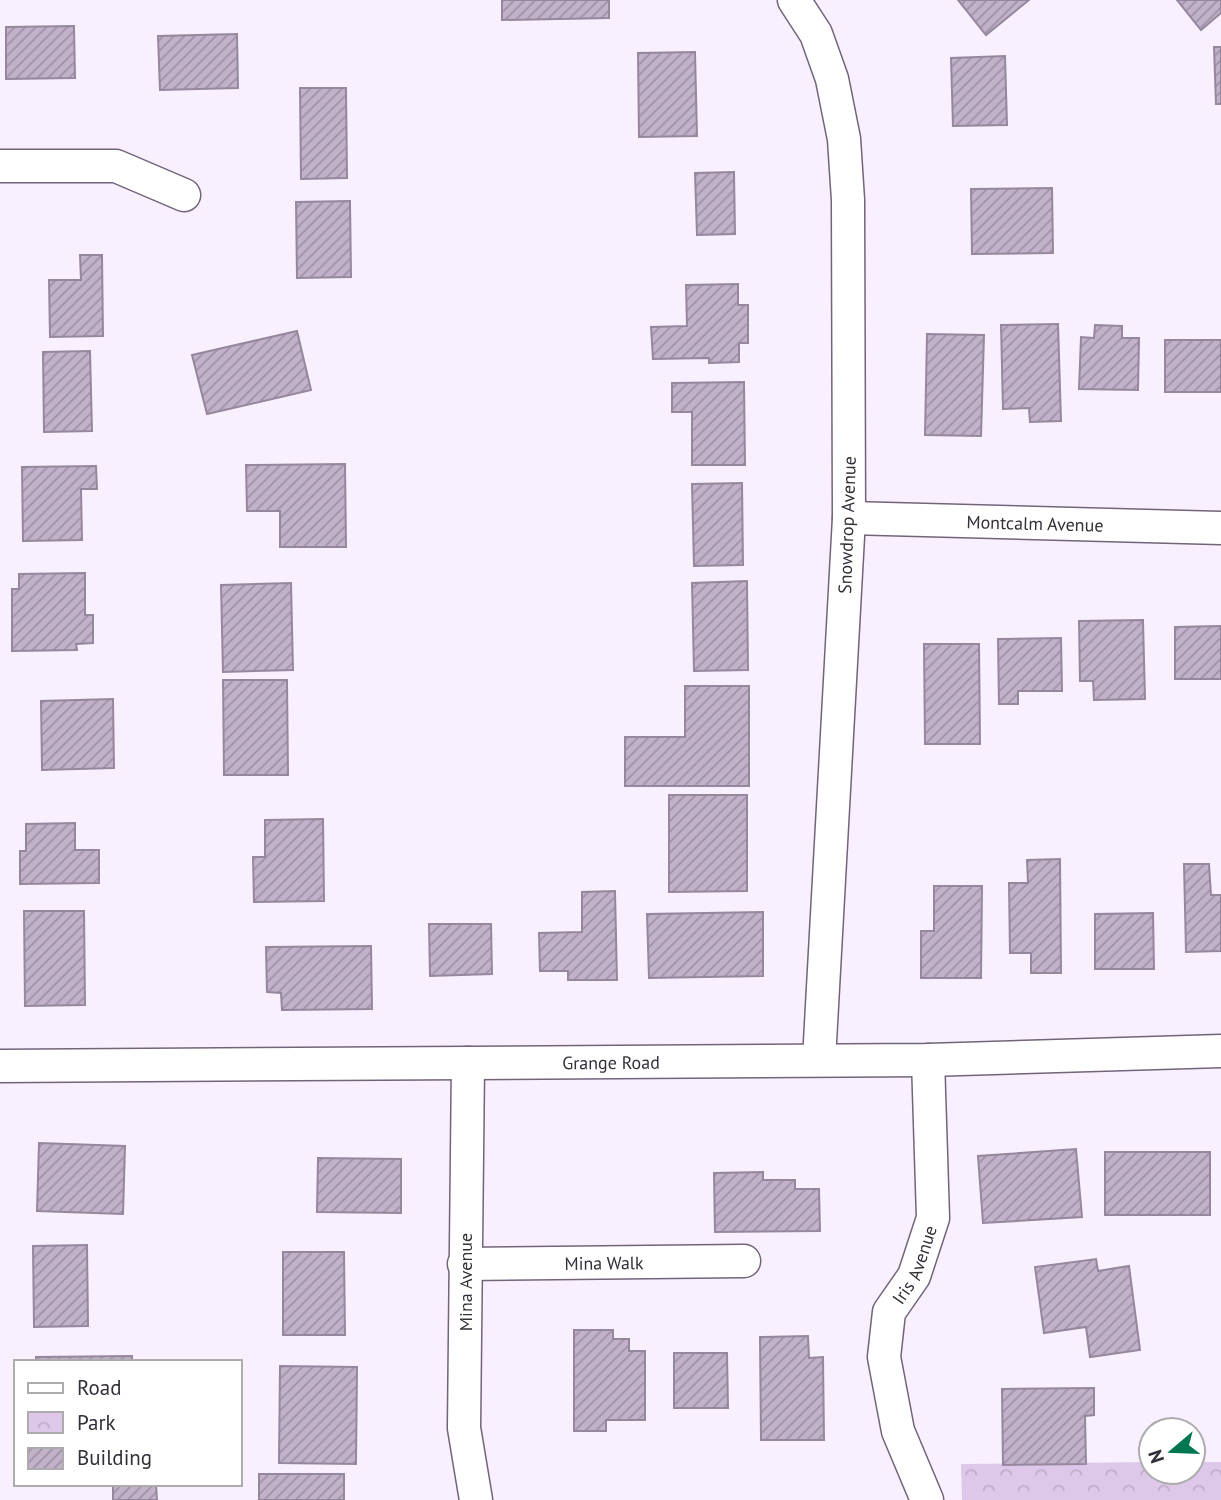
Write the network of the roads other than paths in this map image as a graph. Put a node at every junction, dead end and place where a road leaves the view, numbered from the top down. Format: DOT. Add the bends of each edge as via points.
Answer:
graph roads {
  1 [pos="794,0"];
  2 [pos="0,166"];
  3 [pos="184,195"];
  4 [pos="849,518"];
  5 [pos="1221,527"];
  6 [pos="1221,1051"];
  7 [pos="819,1060"];
  8 [pos="928,1060"];
  9 [pos="468,1063"];
  10 [pos="0,1066"];
  11 [pos="744,1261"];
  12 [pos="464,1264"];
  13 [pos="476,1500"];
  14 [pos="927,1500"];
  1 -- 4 [label="street, Snowdrop Avenue" via="816,34 832,79 844,139"];
  2 -- 3 [label="street" via="116,166"];
  4 -- 5 [label="street, Montcalm Avenue"];
  4 -- 7 [label="street, Snowdrop Avenue"];
  6 -- 8 [label="street, Grange Road"];
  7 -- 8 [label="street, Grange Road"];
  7 -- 9 [label="street, Grange Road"];
  8 -- 14 [label="street, Iris Avenue" via="933,1219 914,1276 889,1312 884,1357 898,1431"];
  9 -- 10 [label="street, Grange Road"];
  9 -- 12 [label="street, Mina Avenue"];
  11 -- 12 [label="street, Mina Walk"];
  12 -- 13 [label="street, Mina Avenue" via="464,1428"];
}
